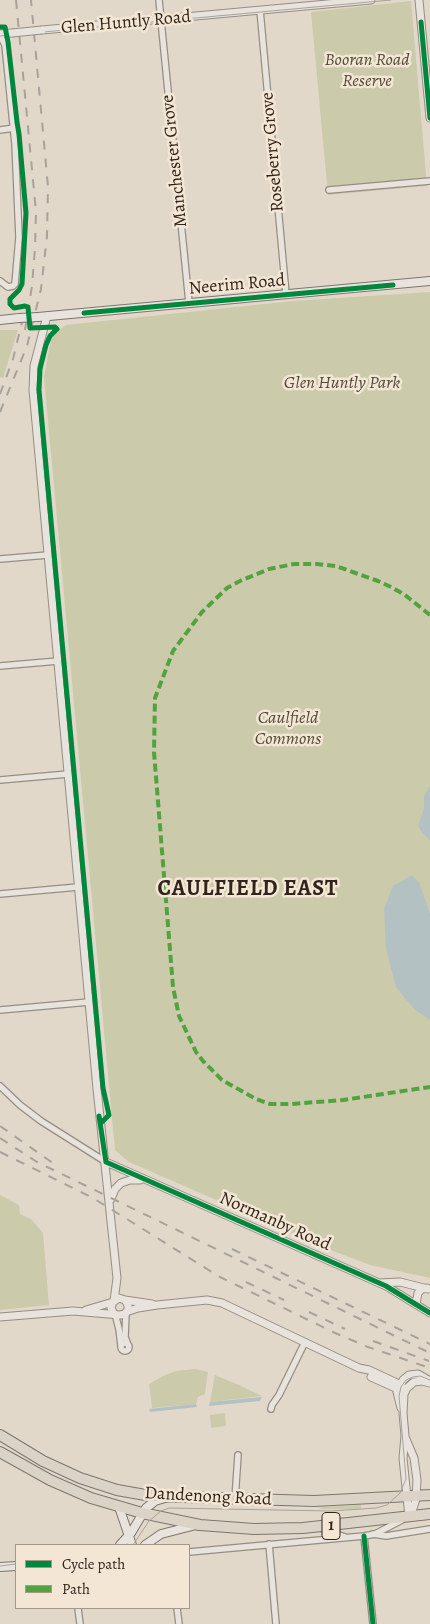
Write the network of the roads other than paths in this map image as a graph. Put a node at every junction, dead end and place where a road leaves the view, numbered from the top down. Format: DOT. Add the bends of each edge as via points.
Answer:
graph roads {
  1 [pos="159,0"];
  2 [pos="365,0"];
  3 [pos="419,0"];
  4 [pos="315,3"];
  5 [pos="260,10"];
  6 [pos="161,19"];
  7 [pos="0,35"];
  8 [pos="430,118"];
  9 [pos="14,128"];
  10 [pos="0,130"];
  11 [pos="430,181"];
  12 [pos="329,190"];
  13 [pos="0,281"];
  14 [pos="430,282"];
  15 [pos="286,294"];
  16 [pos="189,303"];
  17 [pos="46,316"];
  18 [pos="0,320"];
  19 [pos="48,555"];
  20 [pos="0,559"];
  21 [pos="58,661"];
  22 [pos="0,666"];
  23 [pos="68,774"];
  24 [pos="0,780"];
  25 [pos="78,887"];
  26 [pos="0,894"];
  27 [pos="89,1002"];
  28 [pos="0,1010"];
  29 [pos="0,1086"];
  30 [pos="106,1162"];
  31 [pos="146,1180"];
  32 [pos="110,1207"];
  33 [pos="117,1278"];
  34 [pos="379,1283"];
  35 [pos="429,1289"];
  36 [pos="125,1300"];
  37 [pos="113,1301"];
  38 [pos="416,1304"];
  39 [pos="157,1305"];
  40 [pos="81,1311"];
  41 [pos="126,1312"];
  42 [pos="115,1314"];
  43 [pos="430,1314"];
  44 [pos="0,1317"];
  45 [pos="305,1342"];
  46 [pos="430,1382"];
  47 [pos="401,1388"];
  48 [pos="271,1409"];
  49 [pos="0,1435"];
  50 [pos="405,1436"];
  51 [pos="0,1452"];
  52 [pos="238,1455"];
  53 [pos="412,1495"];
  54 [pos="430,1495"];
  55 [pos="167,1497"];
  56 [pos="235,1499"];
  57 [pos="119,1507"];
  58 [pos="142,1513"];
  59 [pos="430,1514"];
  60 [pos="409,1517"];
  61 [pos="198,1525"];
  62 [pos="318,1527"];
  63 [pos="430,1529"];
  64 [pos="373,1534"];
  65 [pos="129,1535"];
  66 [pos="364,1536"];
  67 [pos="346,1538"];
  68 [pos="121,1544"];
  69 [pos="132,1544"];
  70 [pos="147,1544"];
  71 [pos="268,1544"];
  72 [pos="190,1552"];
  73 [pos="15,1566"];
  74 [pos="0,1567"];
  75 [pos="78,1609"];
  76 [pos="177,1609"];
  77 [pos="80,1624"];
  78 [pos="179,1624"];
  79 [pos="276,1624"];
  80 [pos="373,1624"];
  1 -- 6 [label="street, Manchester Grove"];
  2 -- 4 [label="street, Glen Huntly Road"];
  3 -- 8 [label="street"];
  4 -- 5 [label="street, Glen Huntly Road"];
  5 -- 6 [label="street, Glen Huntly Road"];
  5 -- 15 [label="street, Roseberry Grove"];
  6 -- 7 [label="street, Glen Huntly Road, bridge"];
  6 -- 16 [label="street, Manchester Grove"];
  7 -- 9 [label="street"];
  9 -- 10 [label="street"];
  9 -- 13 [label="street" via="19,199 16,281 9,287"];
  11 -- 12 [label="street"];
  14 -- 15 [label="main road, Neerim Road"];
  15 -- 16 [label="main road, Neerim Road"];
  16 -- 17 [label="main road, Neerim Road"];
  17 -- 18 [label="main road, Neerim Road, bridge"];
  17 -- 19 [label="street" via="33,382"];
  19 -- 20 [label="street"];
  19 -- 21 [label="street"];
  21 -- 22 [label="street"];
  21 -- 23 [label="street"];
  23 -- 24 [label="street"];
  23 -- 25 [label="street"];
  25 -- 26 [label="street"];
  25 -- 27 [label="street"];
  27 -- 28 [label="street"];
  27 -- 30 [label="street"];
  29 -- 30 [label="street" via="41,1121"];
  30 -- 31 [label="street, Normanby Road"];
  30 -- 32 [label="street"];
  31 -- 32 [label="street" via="121,1183 113,1193"];
  31 -- 34 [label="street, Normanby Road"];
  32 -- 33 [label="street"];
  33 -- 36 [label="street"];
  33 -- 37 [label="street"];
  34 -- 35 [label="street" via="400,1282"];
  34 -- 38 [label="street, Normanby Road"];
  35 -- 38 [label="street" via="419,1292"];
  36 -- 37 [label="street"];
  36 -- 39 [label="street"];
  36 -- 41 [label="street"];
  37 -- 40 [label="street"];
  37 -- 42 [label="street" via="111,1308"];
  38 -- 43 [label="street, Normanby Road"];
  39 -- 41 [label="street"];
  39 -- 45 [label="street" via="207,1300 222,1302"];
  40 -- 42 [label="street"];
  40 -- 44 [label="street"];
  41 -- 42 [label="street"];
  41 -- 42 [label="street" via="125,1337 128,1345 121,1346"];
  45 -- 47 [label="street"];
  45 -- 48 [label="street"];
  46 -- 47 [label="street" via="414,1382"];
  47 -- 50 [label="street"];
  49 -- 55 [label="highway, Dandenong Road / 1" via="42,1461 85,1480 132,1493"];
  50 -- 53 [label="street" via="403,1455"];
  50 -- 53 [label="street" via="415,1462 417,1480"];
  51 -- 57 [label="highway, Dandenong Road / 1" via="59,1484"];
  52 -- 56 [label="street"];
  53 -- 54 [label="highway, Dandenong Road / 1"];
  53 -- 56 [label="highway, Dandenong Road / 1" via="314,1501"];
  53 -- 60 [label="street"];
  55 -- 56 [label="highway, Dandenong Road / 1"];
  55 -- 58 [label="main road" via="152,1503"];
  57 -- 58 [label="highway, Dandenong Road / 1"];
  57 -- 65 [label="main road"];
  58 -- 61 [label="highway, Dandenong Road / 1"];
  58 -- 65 [label="main road"];
  59 -- 60 [label="highway, Dandenong Road / 1"];
  60 -- 62 [label="highway, Dandenong Road / 1"];
  60 -- 64 [label="street"];
  61 -- 62 [label="highway, Dandenong Road / 1" via="254,1529"];
  61 -- 70 [label="main road" via="162,1534"];
  62 -- 67 [label="street"];
  63 -- 64 [label="street" via="386,1536"];
  64 -- 66 [label="street"];
  65 -- 68 [label="main road"];
  65 -- 69 [label="main road"];
  66 -- 67 [label="street"];
  66 -- 80 [label="street"];
  67 -- 71 [label="street"];
  71 -- 72 [label="street"];
  71 -- 79 [label="street"];
  73 -- 74 [label="main road"];
  75 -- 77 [label="street"];
  76 -- 78 [label="street"];
}
